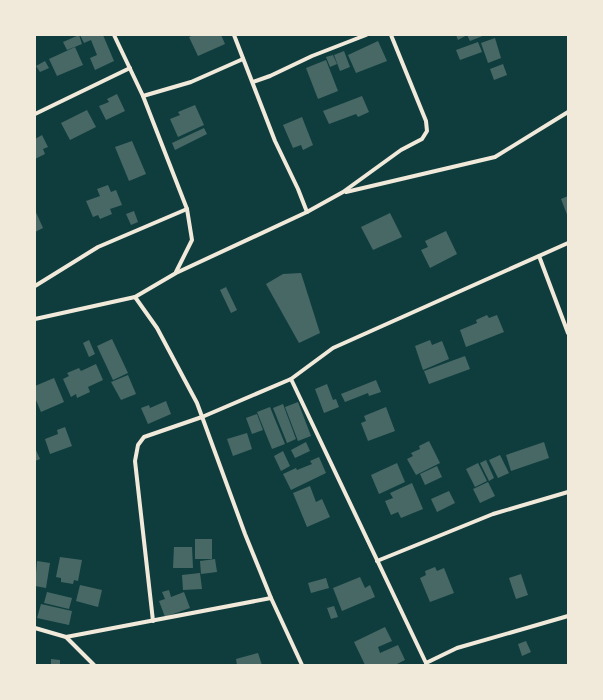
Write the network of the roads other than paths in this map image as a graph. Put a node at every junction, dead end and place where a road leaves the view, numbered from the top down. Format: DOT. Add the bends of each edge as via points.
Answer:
graph roads {
  1 [pos="114,35"];
  2 [pos="234,35"];
  3 [pos="366,35"];
  4 [pos="391,35"];
  5 [pos="243,59"];
  6 [pos="130,68"];
  7 [pos="253,82"];
  8 [pos="143,96"];
  9 [pos="568,112"];
  10 [pos="35,114"];
  11 [pos="343,192"];
  12 [pos="187,209"];
  13 [pos="307,212"];
  14 [pos="568,244"];
  15 [pos="539,256"];
  16 [pos="176,273"];
  17 [pos="35,286"];
  18 [pos="135,297"];
  19 [pos="35,319"];
  20 [pos="568,333"];
  21 [pos="291,379"];
  22 [pos="202,417"];
  23 [pos="568,492"];
  24 [pos="377,561"];
  25 [pos="271,598"];
  26 [pos="568,616"];
  27 [pos="153,621"];
  28 [pos="35,628"];
  29 [pos="66,637"];
  30 [pos="427,664"];
  31 [pos="94,665"];
  32 [pos="302,665"];
  1 -- 6 [label="street"];
  2 -- 5 [label="street"];
  3 -- 7 [label="street"];
  4 -- 11 [label="street" via="426,121 427,131 422,139 401,150"];
  5 -- 7 [label="street"];
  5 -- 8 [label="street" via="192,82"];
  6 -- 8 [label="street"];
  6 -- 10 [label="street"];
  7 -- 13 [label="street" via="275,141"];
  8 -- 12 [label="street"];
  9 -- 11 [label="street" via="495,157"];
  11 -- 13 [label="street"];
  12 -- 16 [label="street" via="192,240"];
  12 -- 17 [label="street" via="98,247"];
  13 -- 16 [label="street"];
  14 -- 15 [label="street"];
  15 -- 20 [label="street"];
  15 -- 21 [label="street" via="332,348"];
  16 -- 18 [label="street"];
  18 -- 19 [label="street"];
  18 -- 22 [label="street" via="157,328"];
  21 -- 22 [label="street"];
  21 -- 24 [label="street"];
  22 -- 25 [label="street"];
  22 -- 27 [label="street" via="144,437 138,445 135,461"];
  23 -- 24 [label="street" via="493,514"];
  24 -- 30 [label="street"];
  25 -- 27 [label="street"];
  25 -- 32 [label="street"];
  26 -- 30 [label="street" via="457,648"];
  27 -- 29 [label="street"];
  28 -- 29 [label="street"];
  29 -- 31 [label="street"];
}
